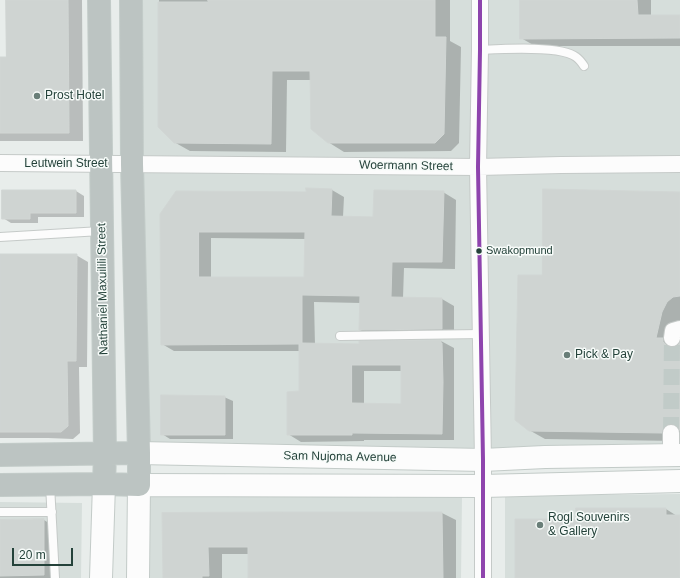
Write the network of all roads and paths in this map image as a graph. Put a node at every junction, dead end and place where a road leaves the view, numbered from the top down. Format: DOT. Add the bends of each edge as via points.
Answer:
graph roads {
  1 [pos="98,0"];
  2 [pos="131,0"];
  3 [pos="480,0"];
  4 [pos="480,50"];
  5 [pos="584,66"];
  6 [pos="0,163"];
  7 [pos="101,164"];
  8 [pos="132,164"];
  9 [pos="680,164"];
  10 [pos="478,167"];
  11 [pos="102,231"];
  12 [pos="0,237"];
  13 [pos="481,334"];
  14 [pos="340,336"];
  15 [pos="671,433"];
  16 [pos="139,453"];
  17 [pos="105,454"];
  18 [pos="675,455"];
  19 [pos="0,456"];
  20 [pos="483,460"];
  21 [pos="680,482"];
  22 [pos="50,484"];
  23 [pos="104,484"];
  24 [pos="0,485"];
  25 [pos="139,485"];
  26 [pos="483,486"];
  27 [pos="0,512"];
  28 [pos="52,512"];
  29 [pos="55,578"];
  30 [pos="101,578"];
  31 [pos="138,578"];
  32 [pos="484,578"];
  1 -- 7 [label="highway, Nathaniel Maxuilili Street"];
  2 -- 8 [label="highway"];
  3 -- 4 [label="street"];
  4 -- 5 [label="lane" via="562,50 576,56"];
  4 -- 10 [label="street"];
  6 -- 7 [label="street, Leutwein Street"];
  7 -- 8 [label="street, Leutwein Street"];
  7 -- 11 [label="highway, Nathaniel Maxuilili Street"];
  8 -- 10 [label="street, Woermann Street"];
  8 -- 16 [label="highway"];
  9 -- 10 [label="street, Woermann Street"];
  10 -- 13 [label="street"];
  11 -- 12 [label="lane"];
  11 -- 17 [label="highway, Nathaniel Maxuilili Street"];
  13 -- 14 [label="lane"];
  13 -- 20 [label="street"];
  15 -- 18 [label="street"];
  16 -- 17 [label="highway, Sam Nujoma Avenue"];
  16 -- 20 [label="street, Sam Nujoma Avenue"];
  16 -- 25 [label="highway"];
  17 -- 19 [label="highway, Sam Nujoma Avenue"];
  17 -- 23 [label="highway, Nathaniel Maxuilili Street"];
  18 -- 20 [label="street, Sam Nujoma Avenue"];
  20 -- 26 [label="street"];
  21 -- 26 [label="street"];
  22 -- 23 [label="highway"];
  22 -- 24 [label="highway"];
  22 -- 28 [label="lane"];
  23 -- 25 [label="highway"];
  23 -- 30 [label="street, Nathaniel Maxuilili Street"];
  25 -- 26 [label="street"];
  25 -- 31 [label="street"];
  26 -- 32 [label="street"];
  27 -- 28 [label="lane"];
  28 -- 29 [label="lane"];
}
